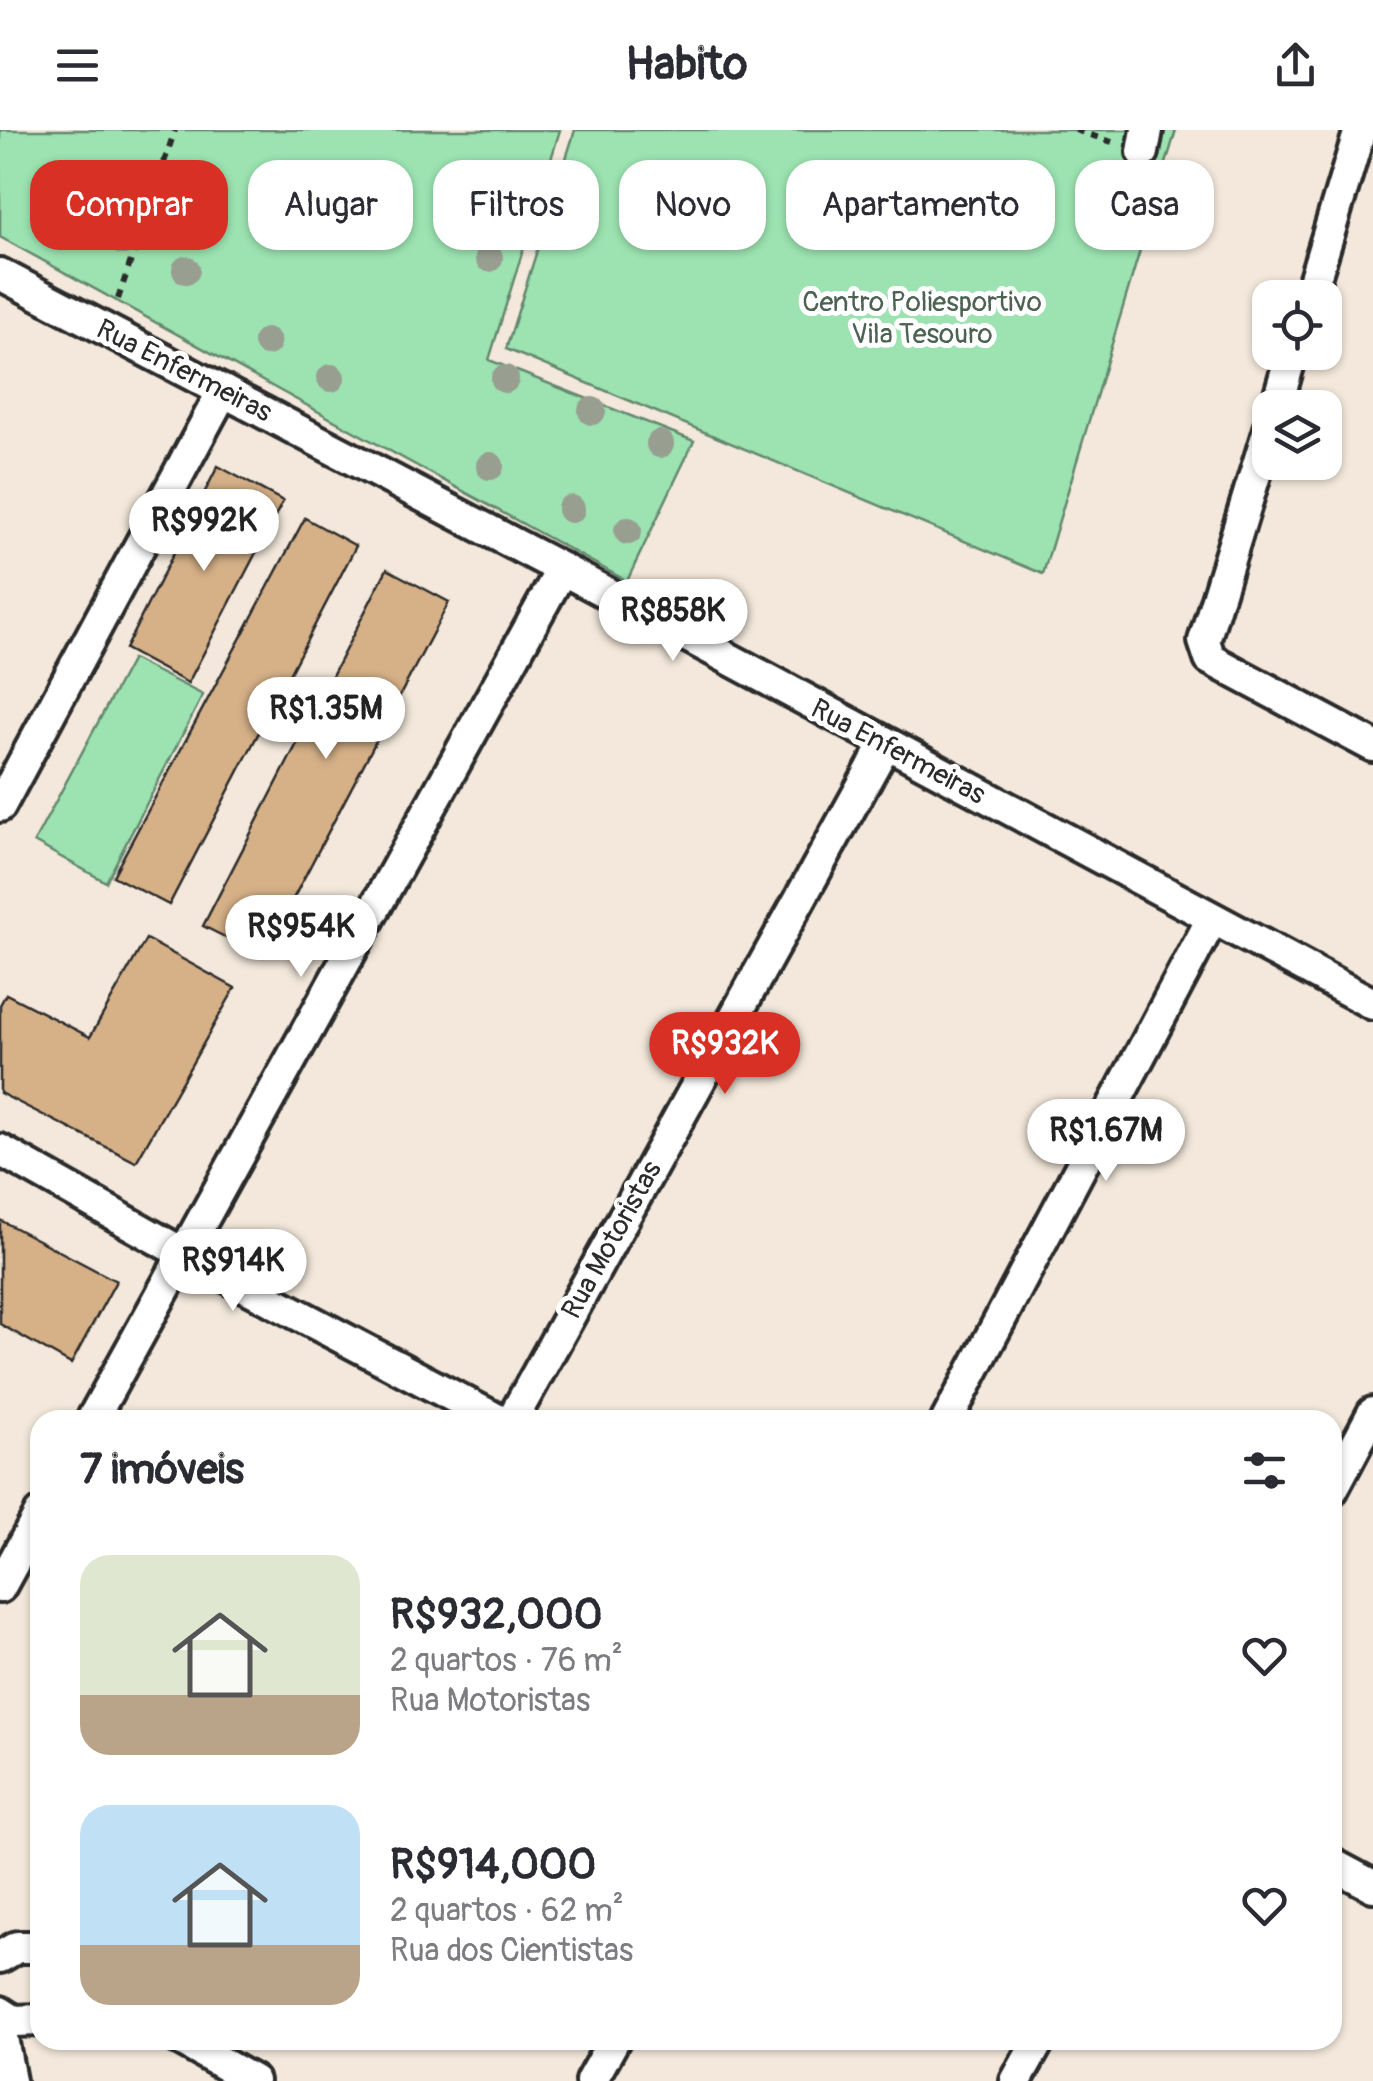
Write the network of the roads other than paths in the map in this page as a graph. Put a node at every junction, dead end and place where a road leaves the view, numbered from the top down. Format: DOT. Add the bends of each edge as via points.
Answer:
graph roads {
  1 [pos="1360,130"];
  2 [pos="0,274"];
  3 [pos="1314,280"];
  4 [pos="224,391"];
  5 [pos="1253,480"];
  6 [pos="562,569"];
  7 [pos="885,745"];
  8 [pos="1373,746"];
  9 [pos="0,806"];
  10 [pos="1212,920"];
  11 [pos="1373,1004"];
  12 [pos="0,1150"];
  13 [pos="184,1254"];
  14 [pos="98,1410"];
  15 [pos="479,1410"];
  16 [pos="518,1410"];
  17 [pos="952,1410"];
  18 [pos="1373,1413"];
  19 [pos="1342,1471"];
  20 [pos="30,1532"];
  21 [pos="0,1587"];
  22 [pos="1342,1869"];
  23 [pos="1373,1886"];
  24 [pos="0,1927"];
  25 [pos="30,1944"];
  26 [pos="30,1946"];
  27 [pos="0,1957"];
  28 [pos="0,2012"];
  29 [pos="30,2020"];
  30 [pos="0,2028"];
  31 [pos="199,2050"];
  32 [pos="609,2050"];
  33 [pos="1033,2050"];
  34 [pos="10,2081"];
  35 [pos="253,2081"];
  36 [pos="592,2081"];
  37 [pos="1016,2081"];
  1 -- 3 [label="street"];
  2 -- 4 [label="street, Rua Enfermeiras"];
  4 -- 6 [label="street, Rua Enfermeiras"];
  4 -- 9 [label="street"];
  5 -- 8 [label="street" via="1204,640 1210,659"];
  6 -- 7 [label="street, Rua Enfermeiras"];
  6 -- 13 [label="street"];
  7 -- 10 [label="street, Rua Enfermeiras"];
  7 -- 16 [label="street, Rua Motoristas"];
  10 -- 11 [label="street, Rua Enfermeiras"];
  10 -- 17 [label="street"];
  12 -- 13 [label="street"];
  13 -- 14 [label="street"];
  13 -- 15 [label="street"];
  18 -- 19 [label="street"];
  20 -- 21 [label="street"];
  22 -- 23 [label="street"];
  24 -- 25 [label="street"];
  26 -- 27 [label="street"];
  28 -- 29 [label="street"];
  30 -- 34 [label="street"];
  31 -- 35 [label="street"];
  32 -- 36 [label="street"];
  33 -- 37 [label="street"];
}
